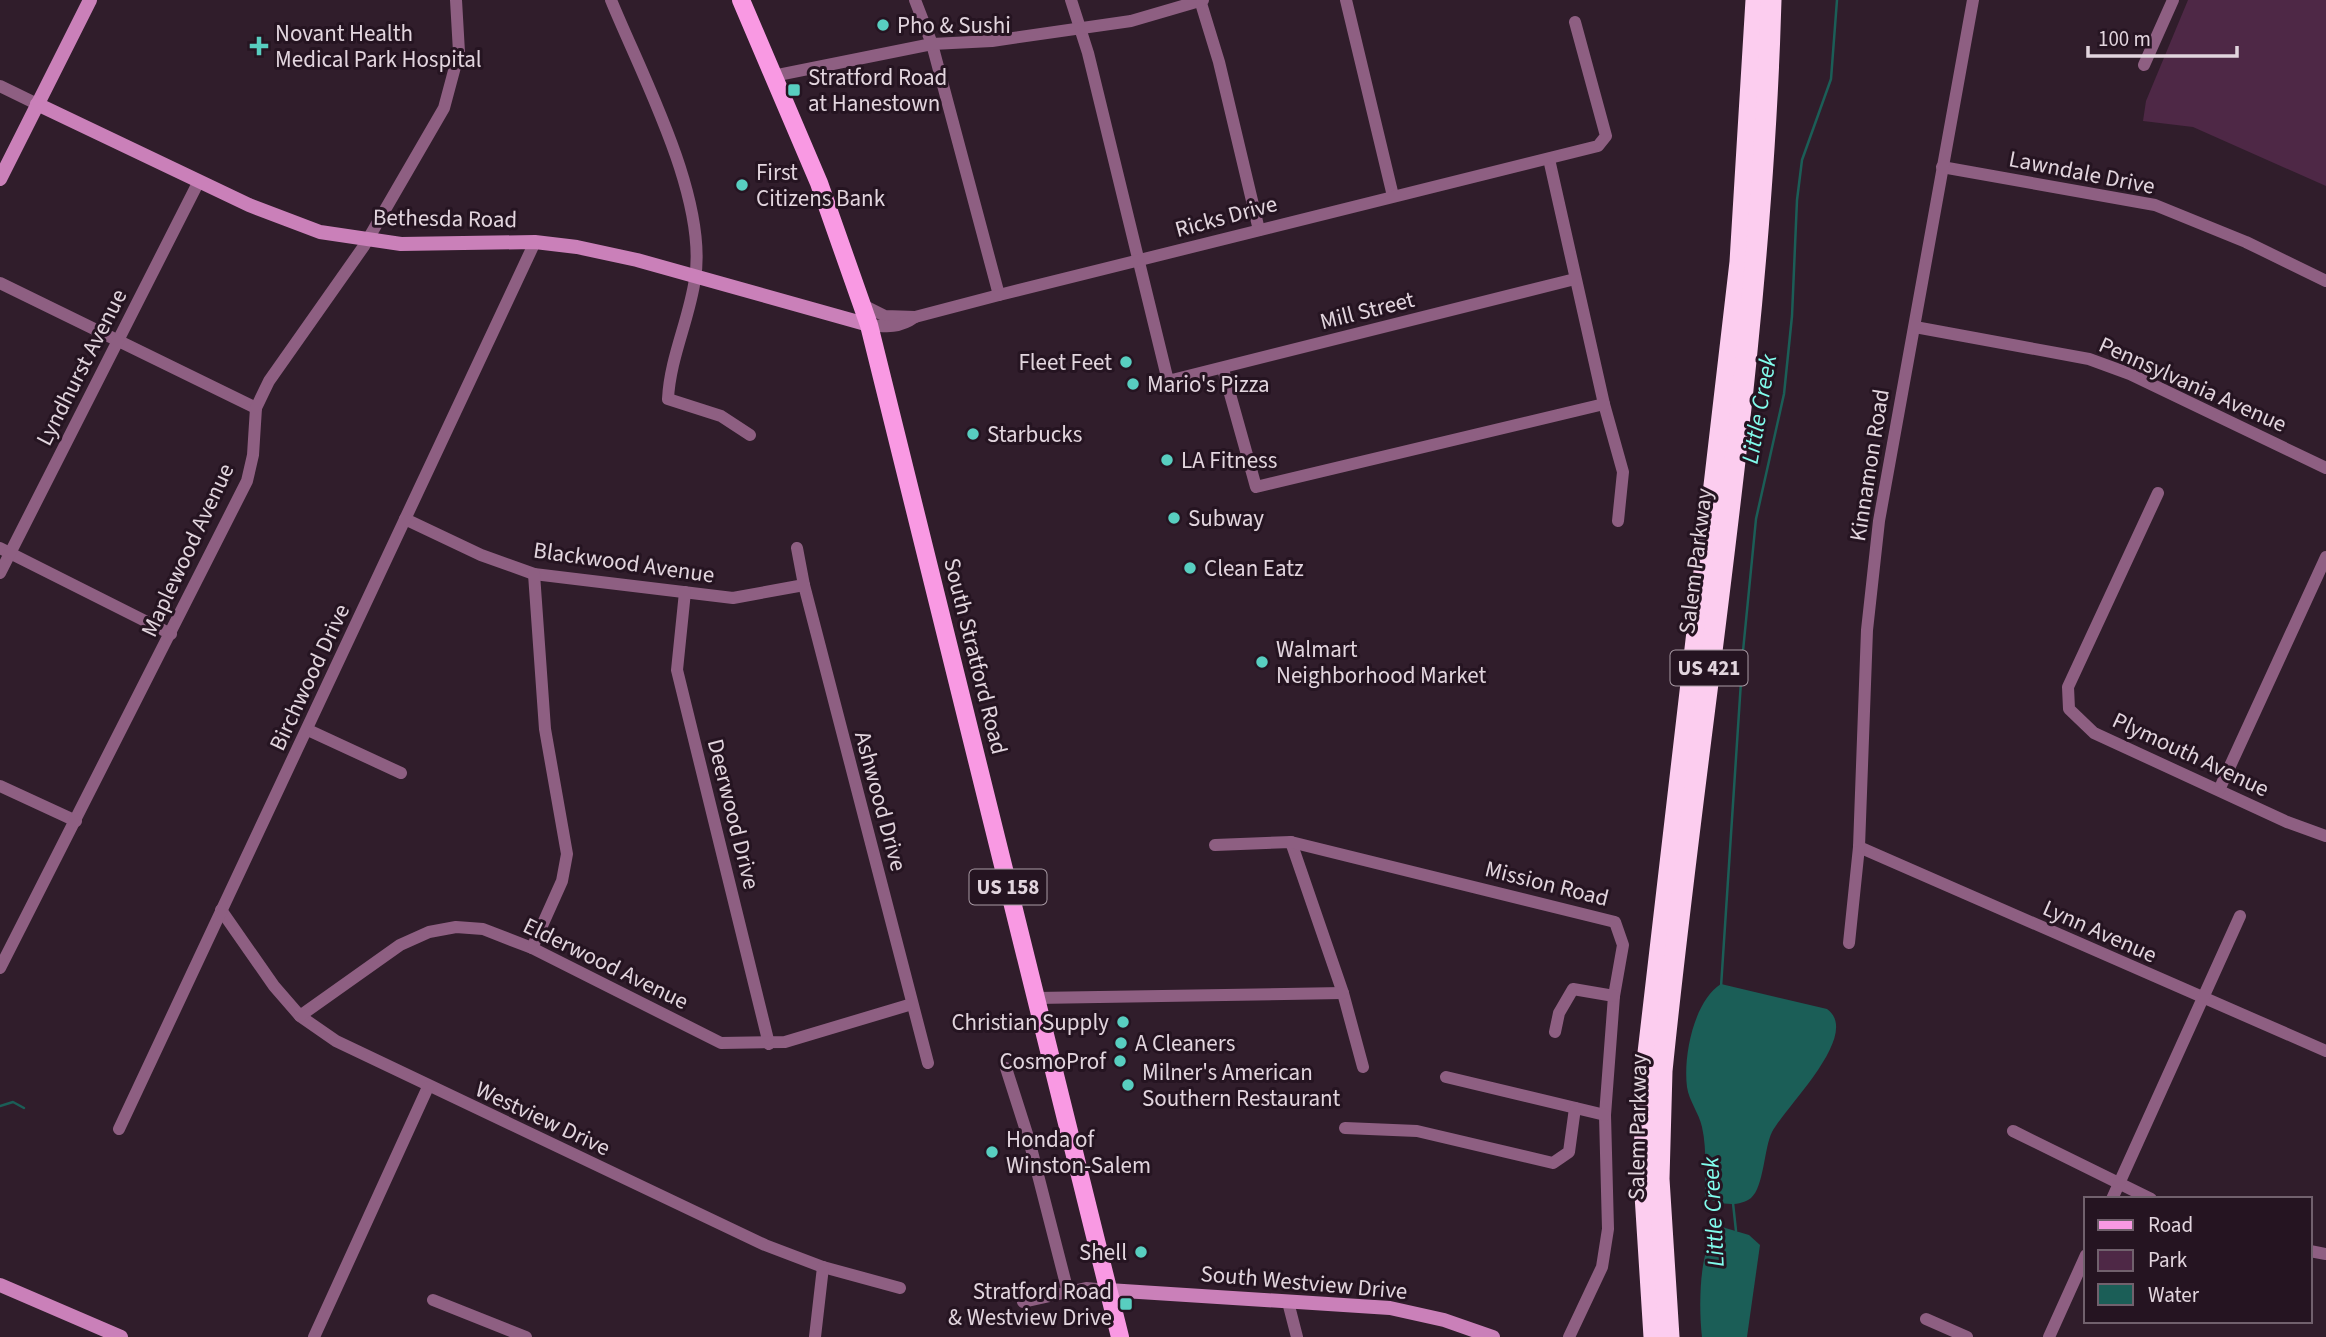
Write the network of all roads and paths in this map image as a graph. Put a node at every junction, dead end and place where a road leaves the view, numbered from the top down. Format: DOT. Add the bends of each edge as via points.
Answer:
graph roads {
  1 [pos="90,0"];
  2 [pos="456,0"];
  3 [pos="611,0"];
  4 [pos="741,0"];
  5 [pos="915,0"];
  6 [pos="1070,0"];
  7 [pos="1201,0"];
  8 [pos="1346,0"];
  9 [pos="1756,0"];
  10 [pos="1771,0"];
  11 [pos="1973,0"];
  12 [pos="2173,0"];
  13 [pos="1575,22"];
  14 [pos="1079,30"];
  15 [pos="932,44"];
  16 [pos="2144,65"];
  17 [pos="773,76"];
  18 [pos="0,86"];
  19 [pos="37,104"];
  20 [pos="1549,159"];
  21 [pos="1942,167"];
  22 [pos="0,179"];
  23 [pos="199,181"];
  24 [pos="1393,197"];
  25 [pos="1259,230"];
  26 [pos="367,241"];
  27 [pos="535,242"];
  28 [pos="1139,260"];
  29 [pos="696,278"];
  30 [pos="1575,279"];
  31 [pos="2326,281"];
  32 [pos="0,283"];
  33 [pos="999,295"];
  34 [pos="861,304"];
  35 [pos="915,317"];
  36 [pos="869,325"];
  37 [pos="1915,327"];
  38 [pos="117,341"];
  39 [pos="1223,369"];
  40 [pos="1604,404"];
  41 [pos="256,408"];
  42 [pos="750,435"];
  43 [pos="2326,468"];
  44 [pos="2158,493"];
  45 [pos="405,519"];
  46 [pos="1618,521"];
  47 [pos="797,548"];
  48 [pos="5,551"];
  49 [pos="2326,557"];
  50 [pos="0,573"];
  51 [pos="534,574"];
  52 [pos="804,585"];
  53 [pos="685,592"];
  54 [pos="171,634"];
  55 [pos="308,730"];
  56 [pos="401,773"];
  57 [pos="0,786"];
  58 [pos="2220,790"];
  59 [pos="76,821"];
  60 [pos="2326,835"];
  61 [pos="1291,842"];
  62 [pos="1214,845"];
  63 [pos="1858,847"];
  64 [pos="222,910"];
  65 [pos="2240,916"];
  66 [pos="1849,943"];
  67 [pos="532,948"];
  68 [pos="0,968"];
  69 [pos="1343,993"];
  70 [pos="1614,996"];
  71 [pos="1036,998"];
  72 [pos="2202,999"];
  73 [pos="912,1004"];
  74 [pos="300,1016"];
  75 [pos="1555,1032"];
  76 [pos="769,1044"];
  77 [pos="2326,1051"];
  78 [pos="928,1063"];
  79 [pos="1363,1067"];
  80 [pos="1006,1068"];
  81 [pos="1446,1077"];
  82 [pos="428,1087"];
  83 [pos="1575,1108"];
  84 [pos="1605,1115"];
  85 [pos="1345,1128"];
  86 [pos="119,1129"];
  87 [pos="2013,1131"];
  88 [pos="2119,1184"];
  89 [pos="2113,1197"];
  90 [pos="2147,1197"];
  91 [pos="2084,1259"];
  92 [pos="823,1267"];
  93 [pos="0,1285"];
  94 [pos="900,1288"];
  95 [pos="1108,1290"];
  96 [pos="1068,1292"];
  97 [pos="433,1300"];
  98 [pos="1023,1302"];
  99 [pos="1288,1302"];
  100 [pos="1926,1318"];
  101 [pos="121,1337"];
  102 [pos="314,1337"];
  103 [pos="526,1337"];
  104 [pos="814,1337"];
  105 [pos="1120,1337"];
  106 [pos="1297,1337"];
  107 [pos="1493,1337"];
  108 [pos="1569,1337"];
  109 [pos="1654,1337"];
  110 [pos="1669,1337"];
  111 [pos="1967,1337"];
  112 [pos="2049,1337"];
  1 -- 19 [label="street"];
  2 -- 26 [label="street, Maplewood Avenue" via="458,52 451,89"];
  3 -- 29 [label="street" via="688,192"];
  4 -- 17 [label="main road, South Stratford Road / US 158"];
  5 -- 15 [label="street"];
  6 -- 14 [label="street"];
  7 -- 14 [label="street"];
  7 -- 25 [label="street"];
  8 -- 24 [label="street"];
  9 -- 109 [label="highway, Salem Parkway / US 421" via="1737,289 1646,1070 1644,1168"];
  10 -- 110 [label="highway, Salem Parkway / US 421" via="1750,319 1662,1071 1659,1179"];
  11 -- 21 [label="street, Kinnamon Road"];
  12 -- 16 [label="street"];
  13 -- 20 [label="street, Ricks Drive" via="1606,136 1598,146"];
  14 -- 15 [label="street"];
  14 -- 28 [label="street"];
  15 -- 17 [label="street"];
  15 -- 33 [label="street"];
  17 -- 34 [label="main road, South Stratford Road / US 158" via="819,183"];
  18 -- 19 [label="street, Bethesda Road"];
  19 -- 22 [label="street"];
  19 -- 23 [label="street, Bethesda Road"];
  20 -- 24 [label="street, Ricks Drive"];
  20 -- 30 [label="street"];
  21 -- 31 [label="street, Lawndale Drive" via="2155,205"];
  21 -- 37 [label="street, Kinnamon Road"];
  23 -- 26 [label="street, Bethesda Road" via="286,221"];
  23 -- 38 [label="street, Lyndhurst Avenue"];
  24 -- 25 [label="street, Ricks Drive"];
  25 -- 28 [label="street, Ricks Drive"];
  26 -- 27 [label="street, Bethesda Road"];
  26 -- 41 [label="street, Maplewood Avenue" via="277,370"];
  27 -- 29 [label="street, Bethesda Road" via="607,253"];
  27 -- 45 [label="street, Birchwood Drive"];
  28 -- 33 [label="street, Ricks Drive"];
  28 -- 39 [label="street, Mill Street" via="1168,381"];
  29 -- 36 [label="street, Bethesda Road"];
  29 -- 42 [label="street" via="669,378 668,399 721,416"];
  30 -- 39 [label="street, Mill Street"];
  30 -- 40 [label="street"];
  32 -- 38 [label="street"];
  33 -- 35 [label="street, Ricks Drive"];
  34 -- 35 [label="street, Ricks Drive" via="885,316"];
  34 -- 36 [label="main road, South Stratford Road / US 158"];
  35 -- 36 [label="street, Ricks Drive" via="905,324"];
  36 -- 71 [label="main road, South Stratford Road / US 158"];
  37 -- 43 [label="street, Pennsylvania Avenue" via="2090,359"];
  37 -- 63 [label="street, Kinnamon Road" via="1879,521 1867,629"];
  38 -- 41 [label="street"];
  38 -- 48 [label="street, Lyndhurst Avenue"];
  39 -- 40 [label="street" via="1256,486"];
  40 -- 46 [label="street" via="1623,472"];
  41 -- 54 [label="street, Maplewood Avenue" via="247,481"];
  44 -- 58 [label="street, Plymouth Avenue" via="2068,687 2069,709 2094,733"];
  45 -- 51 [label="street, Blackwood Avenue"];
  45 -- 55 [label="street, Birchwood Drive"];
  47 -- 52 [label="street, Ashwood Drive"];
  48 -- 50 [label="street, Lyndhurst Avenue"];
  48 -- 54 [label="street"];
  49 -- 58 [label="street"];
  51 -- 53 [label="street, Blackwood Avenue"];
  51 -- 67 [label="street" via="544,729 567,854 554,903"];
  52 -- 53 [label="street, Blackwood Avenue" via="733,598"];
  52 -- 73 [label="street, Ashwood Drive"];
  53 -- 76 [label="street, Deerwood Drive" via="677,670"];
  54 -- 59 [label="street, Maplewood Avenue"];
  55 -- 56 [label="street"];
  55 -- 64 [label="street, Birchwood Drive"];
  57 -- 59 [label="street"];
  58 -- 60 [label="street, Plymouth Avenue"];
  59 -- 68 [label="street, Maplewood Avenue"];
  61 -- 62 [label="street"];
  61 -- 69 [label="street"];
  61 -- 70 [label="street, Mission Road" via="1615,922 1623,945"];
  63 -- 66 [label="street, Kinnamon Road"];
  63 -- 72 [label="street, Lynn Avenue"];
  64 -- 74 [label="street, Westview Drive"];
  64 -- 86 [label="street, Birchwood Drive"];
  65 -- 72 [label="street"];
  67 -- 74 [label="street, Elderwood Avenue" via="483,929 429,932 400,945"];
  67 -- 76 [label="street, Elderwood Avenue" via="721,1043"];
  69 -- 71 [label="street"];
  69 -- 79 [label="street"];
  70 -- 75 [label="street" via="1573,989 1559,1013"];
  70 -- 84 [label="street, Mission Road"];
  71 -- 95 [label="main road, South Stratford Road / US 158"];
  72 -- 77 [label="street, Lynn Avenue"];
  72 -- 88 [label="street"];
  73 -- 76 [label="street, Elderwood Avenue"];
  73 -- 78 [label="street, Ashwood Drive"];
  74 -- 82 [label="street, Westview Drive" via="336,1041"];
  80 -- 96 [label="street"];
  81 -- 83 [label="street"];
  82 -- 92 [label="street, Westview Drive" via="765,1245"];
  82 -- 102 [label="street"];
  83 -- 84 [label="street"];
  83 -- 85 [label="street" via="1569,1152 1552,1163 1416,1131"];
  84 -- 108 [label="street, Mission Road" via="1608,1229 1602,1267"];
  87 -- 88 [label="street"];
  88 -- 89 [label="street"];
  88 -- 90 [label="street"];
  91 -- 112 [label="street"];
  92 -- 94 [label="street, Westview Drive"];
  92 -- 104 [label="street"];
  93 -- 101 [label="street"];
  95 -- 96 [label="street"];
  95 -- 99 [label="street, South Westview Drive"];
  95 -- 105 [label="main road, South Stratford Road / US 158"];
  96 -- 98 [label="street"];
  97 -- 103 [label="street"];
  99 -- 106 [label="street"];
  99 -- 107 [label="street, South Westview Drive" via="1390,1308"];
  100 -- 111 [label="street"];
}
